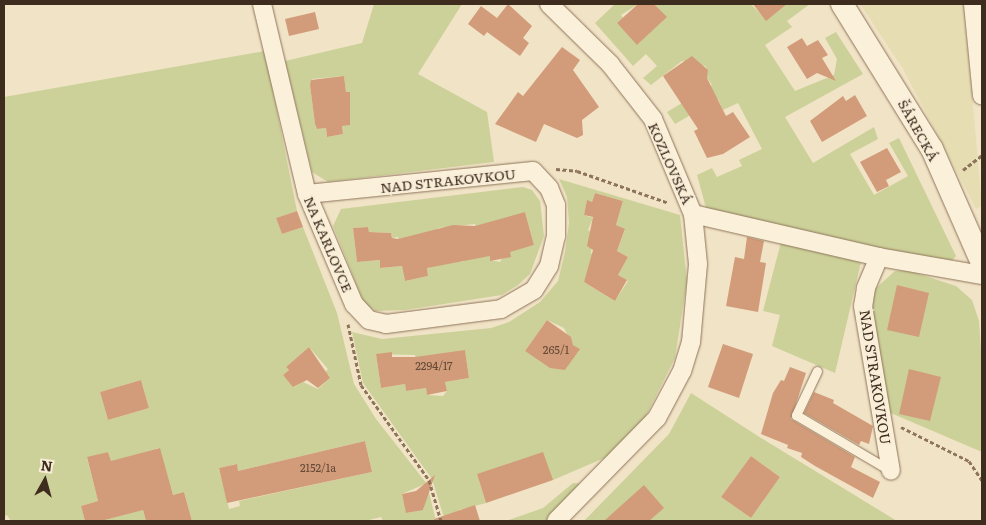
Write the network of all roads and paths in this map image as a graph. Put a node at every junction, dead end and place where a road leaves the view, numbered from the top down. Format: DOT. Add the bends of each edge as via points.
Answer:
graph roads {
  1 [pos="262,4"];
  2 [pos="549,4"];
  3 [pos="842,4"];
  4 [pos="973,4"];
  5 [pos="982,96"];
  6 [pos="577,171"];
  7 [pos="307,194"];
  8 [pos="660,198"];
  9 [pos="693,214"];
  10 [pos="879,257"];
  11 [pos="982,263"];
  12 [pos="982,275"];
  13 [pos="354,304"];
  14 [pos="817,371"];
  15 [pos="884,418"];
  16 [pos="891,471"];
  17 [pos="982,480"];
  18 [pos="441,521"];
  19 [pos="556,521"];
  1 -- 7 [label="street, NA KARLOVCE"];
  2 -- 9 [label="street, KOZLOVSKÁ" via="610,64 652,119"];
  3 -- 11 [label="street, ŠÁRECKÁ" via="932,149"];
  4 -- 5 [label="street"];
  6 -- 8 [label="path"];
  7 -- 13 [label="street, NA KARLOVCE"];
  7 -- 13 [label="street, NAD STRAKOVKOU" via="533,171 549,188 556,205 556,236 549,266 534,290 501,309 386,324 369,320"];
  9 -- 10 [label="street"];
  9 -- 19 [label="street, KOZLOVSKÁ" via="698,288 682,371 657,418"];
  10 -- 12 [label="street"];
  10 -- 15 [label="street, NAD STRAKOVKOU" via="866,288 864,306 869,354"];
  13 -- 18 [label="path, NA KARLOVCE" via="346,329 361,385 429,480"];
  14 -- 16 [label="lane" via="796,416"];
  15 -- 16 [label="street, NAD STRAKOVKOU"];
  15 -- 17 [label="path" via="969,461"];
}
